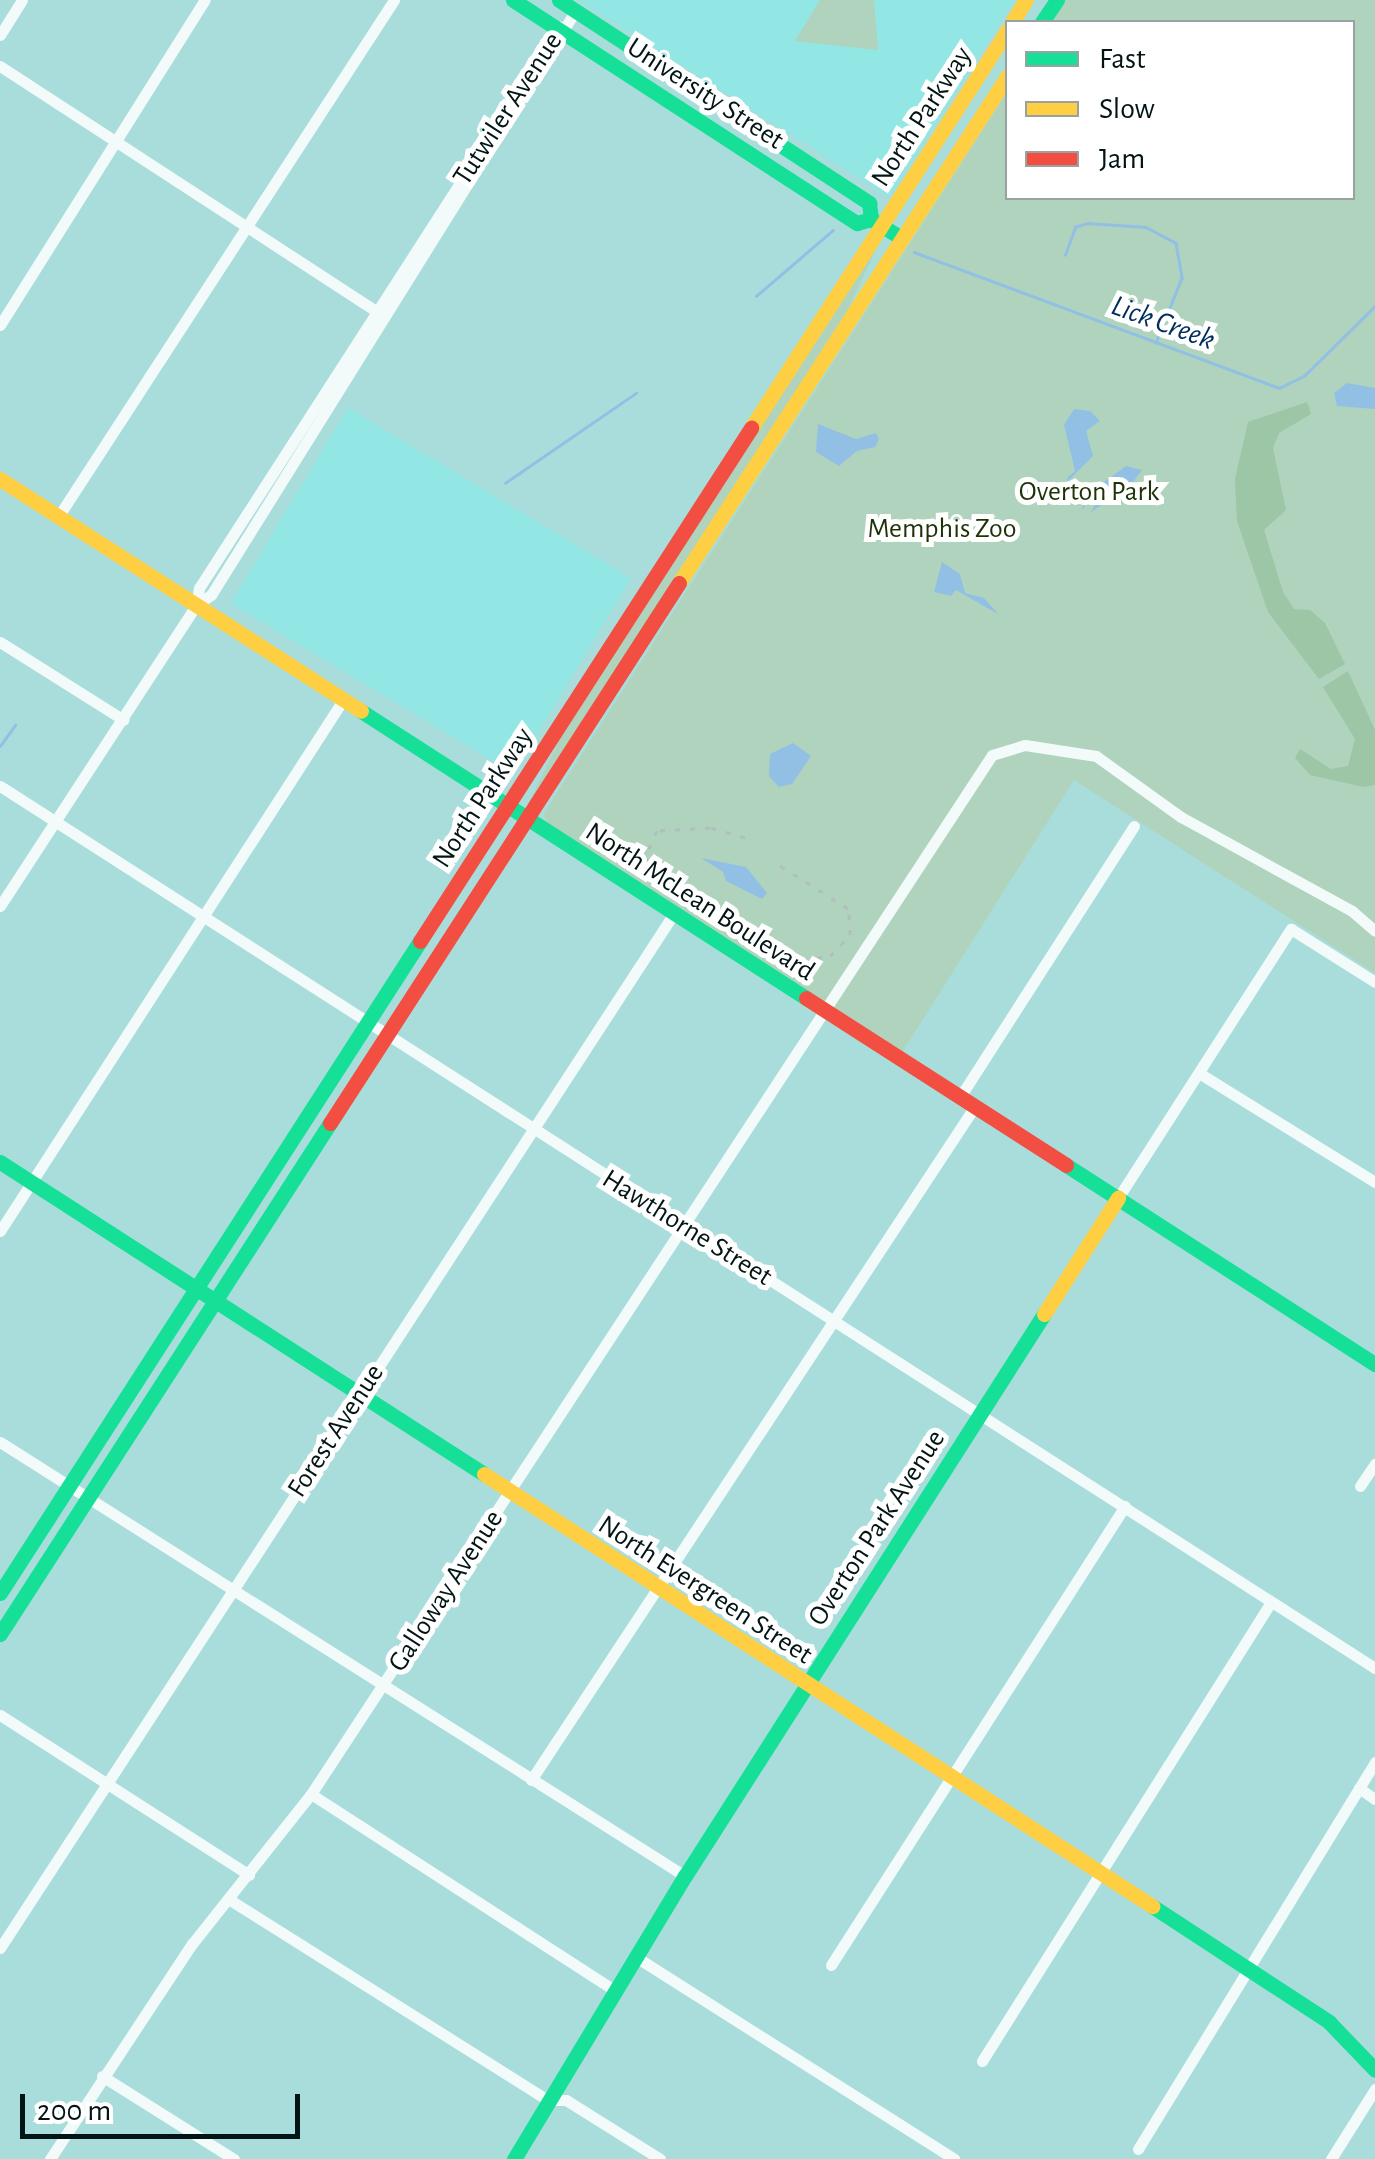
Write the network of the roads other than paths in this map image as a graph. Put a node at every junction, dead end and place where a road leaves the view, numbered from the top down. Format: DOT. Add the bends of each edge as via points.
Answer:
graph roads {
  1 [pos="22,0"];
  2 [pos="205,0"];
  3 [pos="394,0"];
  4 [pos="513,0"];
  5 [pos="559,0"];
  6 [pos="576,10"];
  7 [pos="562,32"];
  8 [pos="1005,34"];
  9 [pos="0,35"];
  10 [pos="0,66"];
  11 [pos="1005,81"];
  12 [pos="714,101"];
  13 [pos="732,113"];
  14 [pos="701,120"];
  15 [pos="719,132"];
  16 [pos="116,144"];
  17 [pos="876,223"];
  18 [pos="247,228"];
  19 [pos="901,238"];
  20 [pos="383,315"];
  21 [pos="0,325"];
  22 [pos="0,479"];
  23 [pos="58,517"];
  24 [pos="196,605"];
  25 [pos="0,642"];
  26 [pos="343,700"];
  27 [pos="124,720"];
  28 [pos="0,786"];
  29 [pos="506,808"];
  30 [pos="527,820"];
  31 [pos="56,822"];
  32 [pos="1134,826"];
  33 [pos="0,906"];
  34 [pos="202,914"];
  35 [pos="673,915"];
  36 [pos="1375,931"];
  37 [pos="1375,982"];
  38 [pos="827,1012"];
  39 [pos="365,1026"];
  40 [pos="387,1038"];
  41 [pos="1199,1074"];
  42 [pos="960,1096"];
  43 [pos="974,1106"];
  44 [pos="533,1130"];
  45 [pos="0,1162"];
  46 [pos="32,1182"];
  47 [pos="1375,1182"];
  48 [pos="1118,1198"];
  49 [pos="684,1228"];
  50 [pos="0,1232"];
  51 [pos="196,1289"];
  52 [pos="218,1303"];
  53 [pos="832,1319"];
  54 [pos="1375,1364"];
  55 [pos="360,1392"];
  56 [pos="981,1412"];
  57 [pos="0,1442"];
  58 [pos="1375,1464"];
  59 [pos="1360,1486"];
  60 [pos="67,1488"];
  61 [pos="511,1493"];
  62 [pos="87,1500"];
  63 [pos="1125,1506"];
  64 [pos="236,1586"];
  65 [pos="657,1590"];
  66 [pos="0,1593"];
  67 [pos="1271,1602"];
  68 [pos="0,1634"];
  69 [pos="1375,1668"];
  70 [pos="384,1686"];
  71 [pos="806,1686"];
  72 [pos="0,1715"];
  73 [pos="1375,1762"];
  74 [pos="954,1778"];
  75 [pos="531,1780"];
  76 [pos="107,1782"];
  77 [pos="1359,1788"];
  78 [pos="312,1794"];
  79 [pos="1375,1798"];
  80 [pos="1102,1873"];
  81 [pos="249,1875"];
  82 [pos="685,1876"];
  83 [pos="230,1900"];
  84 [pos="0,1948"];
  85 [pos="636,1957"];
  86 [pos="830,1966"];
  87 [pos="1248,1968"];
  88 [pos="616,1991"];
  89 [pos="982,2061"];
  90 [pos="1375,2070"];
  91 [pos="102,2076"];
  92 [pos="1375,2089"];
  93 [pos="548,2100"];
  94 [pos="1138,2148"];
  95 [pos="948,2157"];
  96 [pos="50,2159"];
  97 [pos="234,2159"];
  98 [pos="514,2159"];
  99 [pos="660,2159"];
  100 [pos="1331,2159"];
  1 -- 9 [label="street"];
  2 -- 16 [label="street"];
  3 -- 18 [label="street"];
  4 -- 7 [label="main road, University Street"];
  5 -- 6 [label="main road, University Street"];
  6 -- 7 [label="street, Tutwiler Avenue"];
  6 -- 12 [label="main road, University Street"];
  7 -- 14 [label="main road, University Street"];
  7 -- 20 [label="street, Tutwiler Avenue"];
  8 -- 17 [label="main road, North Parkway"];
  10 -- 16 [label="street"];
  11 -- 19 [label="main road, North Parkway"];
  12 -- 13 [label="main road, University Street"];
  12 -- 14 [label="main road"];
  13 -- 15 [label="main road"];
  13 -- 17 [label="main road, University Street" via="869,202"];
  14 -- 15 [label="main road, University Street"];
  15 -- 17 [label="main road, University Street" via="856,223"];
  16 -- 18 [label="street"];
  16 -- 21 [label="street"];
  17 -- 19 [label="main road, University Street"];
  17 -- 29 [label="main road, North Parkway"];
  18 -- 20 [label="street"];
  18 -- 23 [label="street"];
  19 -- 30 [label="main road, North Parkway"];
  20 -- 24 [label="street, Tutwiler Avenue" via="211,595"];
  22 -- 23 [label="main road, North McLean Boulevard"];
  23 -- 24 [label="main road, North McLean Boulevard"];
  24 -- 26 [label="main road, North McLean Boulevard"];
  24 -- 27 [label="street, Tutwiler Avenue"];
  25 -- 27 [label="street"];
  26 -- 29 [label="main road, North McLean Boulevard"];
  26 -- 34 [label="street"];
  27 -- 31 [label="street, Tutwiler Avenue"];
  28 -- 31 [label="street, Hawthorne Street"];
  29 -- 30 [label="main road, North McLean Boulevard"];
  29 -- 39 [label="main road, North Parkway"];
  30 -- 35 [label="main road, North McLean Boulevard"];
  30 -- 40 [label="main road, North Parkway"];
  31 -- 33 [label="street, Tutwiler Avenue"];
  31 -- 34 [label="street, Hawthorne Street"];
  32 -- 42 [label="street"];
  34 -- 39 [label="street, Hawthorne Street"];
  34 -- 46 [label="street"];
  35 -- 38 [label="main road, North McLean Boulevard"];
  35 -- 44 [label="street, Forest Avenue"];
  36 -- 38 [label="street, Galloway Avenue" via="1352,910 1181,817 1096,756 1025,744 986,762"];
  37 -- 41 [label="street, Overton Park Avenue" via="1291,930"];
  38 -- 42 [label="main road, North McLean Boulevard"];
  38 -- 49 [label="street, Galloway Avenue"];
  39 -- 40 [label="street, Hawthorne Street"];
  39 -- 51 [label="main road, North Parkway"];
  40 -- 44 [label="street, Hawthorne Street"];
  40 -- 52 [label="main road, North Parkway"];
  41 -- 47 [label="street"];
  41 -- 48 [label="street, Overton Park Avenue"];
  42 -- 43 [label="main road, North McLean Boulevard"];
  43 -- 48 [label="main road, North McLean Boulevard"];
  43 -- 53 [label="street"];
  44 -- 49 [label="street, Hawthorne Street"];
  44 -- 55 [label="street, Forest Avenue"];
  45 -- 46 [label="main road, North Evergreen Street"];
  46 -- 50 [label="street"];
  46 -- 51 [label="main road, North Evergreen Street"];
  48 -- 54 [label="main road, North McLean Boulevard"];
  48 -- 56 [label="main road, Overton Park Avenue"];
  49 -- 53 [label="street, Hawthorne Street"];
  49 -- 61 [label="street, Galloway Avenue"];
  51 -- 52 [label="main road, North Evergreen Street"];
  51 -- 60 [label="main road, North Parkway"];
  52 -- 55 [label="main road, North Evergreen Street"];
  52 -- 62 [label="main road, North Parkway"];
  53 -- 56 [label="street, Hawthorne Street"];
  53 -- 65 [label="street"];
  55 -- 61 [label="main road, North Evergreen Street"];
  55 -- 64 [label="street, Forest Avenue"];
  56 -- 63 [label="street, Hawthorne Street"];
  56 -- 71 [label="main road, Overton Park Avenue"];
  57 -- 60 [label="street"];
  58 -- 59 [label="street"];
  60 -- 62 [label="street"];
  60 -- 66 [label="main road, North Parkway"];
  61 -- 65 [label="main road, North Evergreen Street"];
  61 -- 70 [label="street, Galloway Avenue"];
  62 -- 64 [label="street"];
  62 -- 68 [label="main road, North Parkway"];
  63 -- 67 [label="street, Hawthorne Street"];
  63 -- 74 [label="street"];
  64 -- 70 [label="street"];
  64 -- 76 [label="street, Forest Avenue"];
  65 -- 71 [label="main road, North Evergreen Street"];
  65 -- 75 [label="street"];
  67 -- 69 [label="street, Hawthorne Street"];
  67 -- 80 [label="street"];
  70 -- 75 [label="street"];
  70 -- 78 [label="street, Galloway Avenue"];
  71 -- 74 [label="main road, North Evergreen Street"];
  71 -- 82 [label="main road, Overton Park Avenue"];
  72 -- 76 [label="street"];
  73 -- 77 [label="street"];
  74 -- 80 [label="main road, North Evergreen Street"];
  74 -- 86 [label="street"];
  75 -- 82 [label="street"];
  76 -- 81 [label="street"];
  76 -- 84 [label="street, Forest Avenue"];
  77 -- 79 [label="street"];
  77 -- 87 [label="street"];
  78 -- 81 [label="street, Galloway Avenue"];
  78 -- 88 [label="street"];
  80 -- 87 [label="main road, North Evergreen Street"];
  80 -- 89 [label="street"];
  81 -- 83 [label="street, Galloway Avenue"];
  82 -- 85 [label="main road, Overton Park Avenue"];
  83 -- 91 [label="street, Galloway Avenue"];
  83 -- 93 [label="street"];
  85 -- 88 [label="main road, Overton Park Avenue"];
  85 -- 95 [label="street"];
  87 -- 90 [label="main road, North Evergreen Street" via="1329,2022"];
  87 -- 94 [label="street"];
  88 -- 93 [label="main road, Overton Park Avenue"];
  91 -- 96 [label="street, Galloway Avenue"];
  91 -- 97 [label="street"];
  92 -- 100 [label="street"];
  93 -- 98 [label="main road, Overton Park Avenue"];
  93 -- 99 [label="street" via="566,2100"];
}
